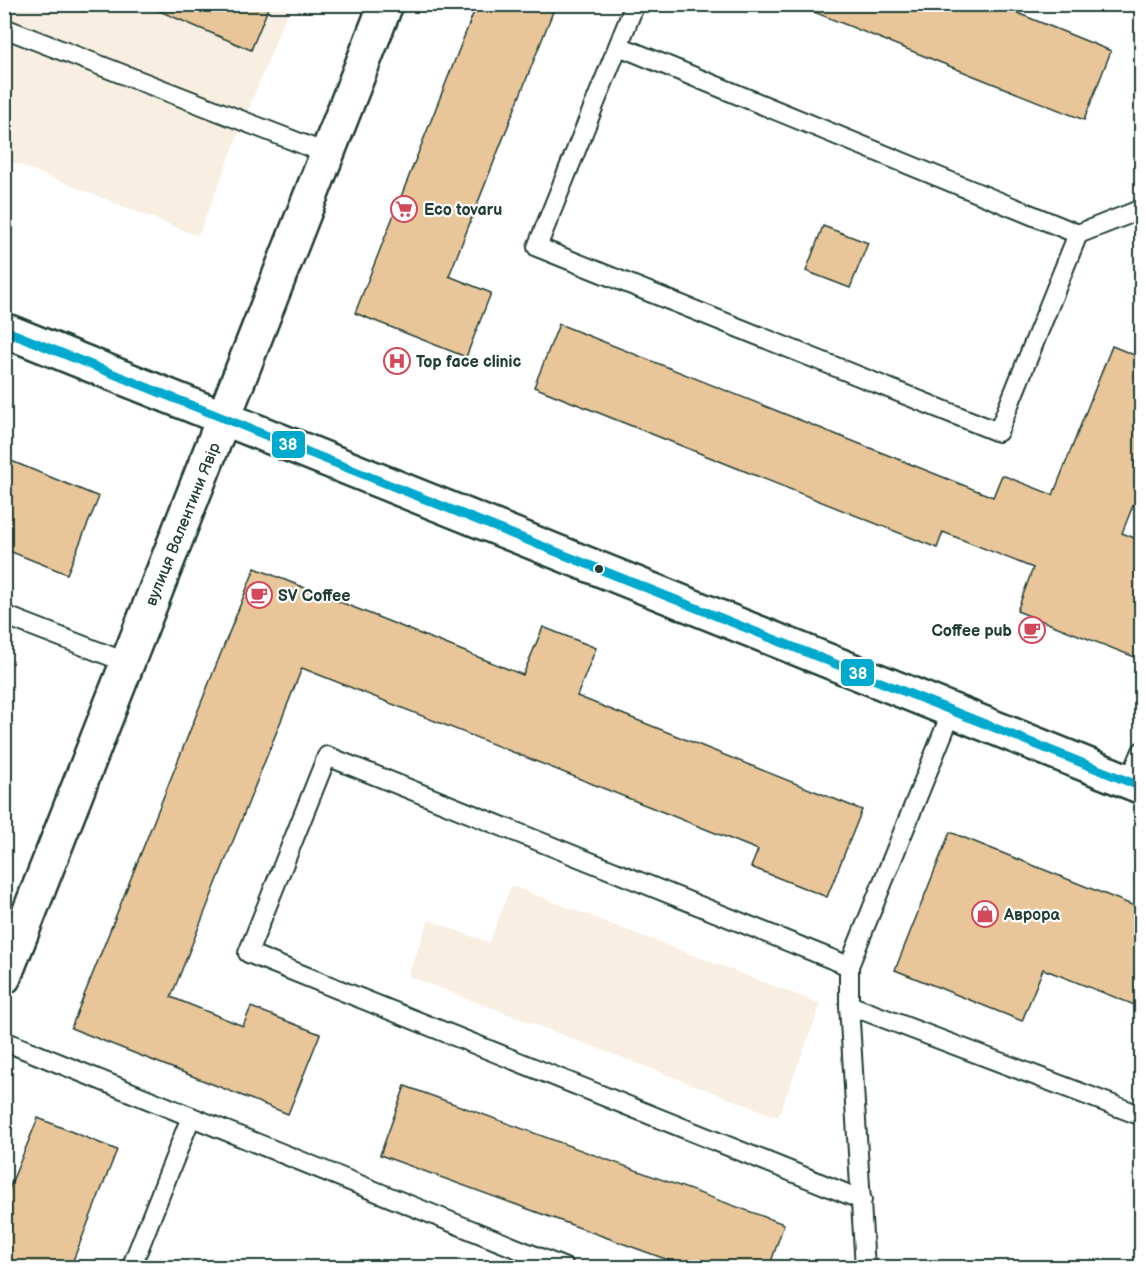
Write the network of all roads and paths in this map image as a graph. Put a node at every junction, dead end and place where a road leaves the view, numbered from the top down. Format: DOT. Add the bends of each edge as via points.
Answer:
graph roads {
  1 [pos="386,4"];
  2 [pos="635,4"];
  3 [pos="4,28"];
  4 [pos="619,46"];
  5 [pos="328,154"];
  6 [pos="1142,209"];
  7 [pos="1078,234"];
  8 [pos="4,330"];
  9 [pos="224,419"];
  10 [pos="4,615"];
  11 [pos="128,663"];
  12 [pos="952,711"];
  13 [pos="1142,751"];
  14 [pos="1136,784"];
  15 [pos="849,966"];
  16 [pos="4,977"];
  17 [pos="849,1005"];
  18 [pos="4,1041"];
  19 [pos="1142,1116"];
  20 [pos="191,1117"];
  21 [pos="862,1200"];
  22 [pos="131,1268"];
  23 [pos="565,1268"];
  24 [pos="865,1268"];
  1 -- 5 [label="main road, вулиця Валентини Явір"];
  2 -- 4 [label="lane"];
  3 -- 5 [label="lane"];
  4 -- 7 [label="lane"];
  4 -- 7 [label="lane" via="537,247 998,432"];
  5 -- 9 [label="main road, вулиця Валентини Явір"];
  6 -- 7 [label="lane"];
  8 -- 9 [label="main road"];
  9 -- 11 [label="main road, вулиця Валентини Явір"];
  9 -- 12 [label="main road"];
  10 -- 11 [label="lane"];
  11 -- 16 [label="main road, вулиця Валентини Явір"];
  12 -- 14 [label="main road"];
  12 -- 15 [label="lane"];
  13 -- 14 [label="lane"];
  15 -- 17 [label="lane"];
  15 -- 21 [label="lane" via="327,756 248,953"];
  17 -- 19 [label="lane"];
  17 -- 21 [label="lane"];
  18 -- 20 [label="lane"];
  20 -- 22 [label="lane"];
  20 -- 23 [label="lane"];
  21 -- 24 [label="lane"];
}
